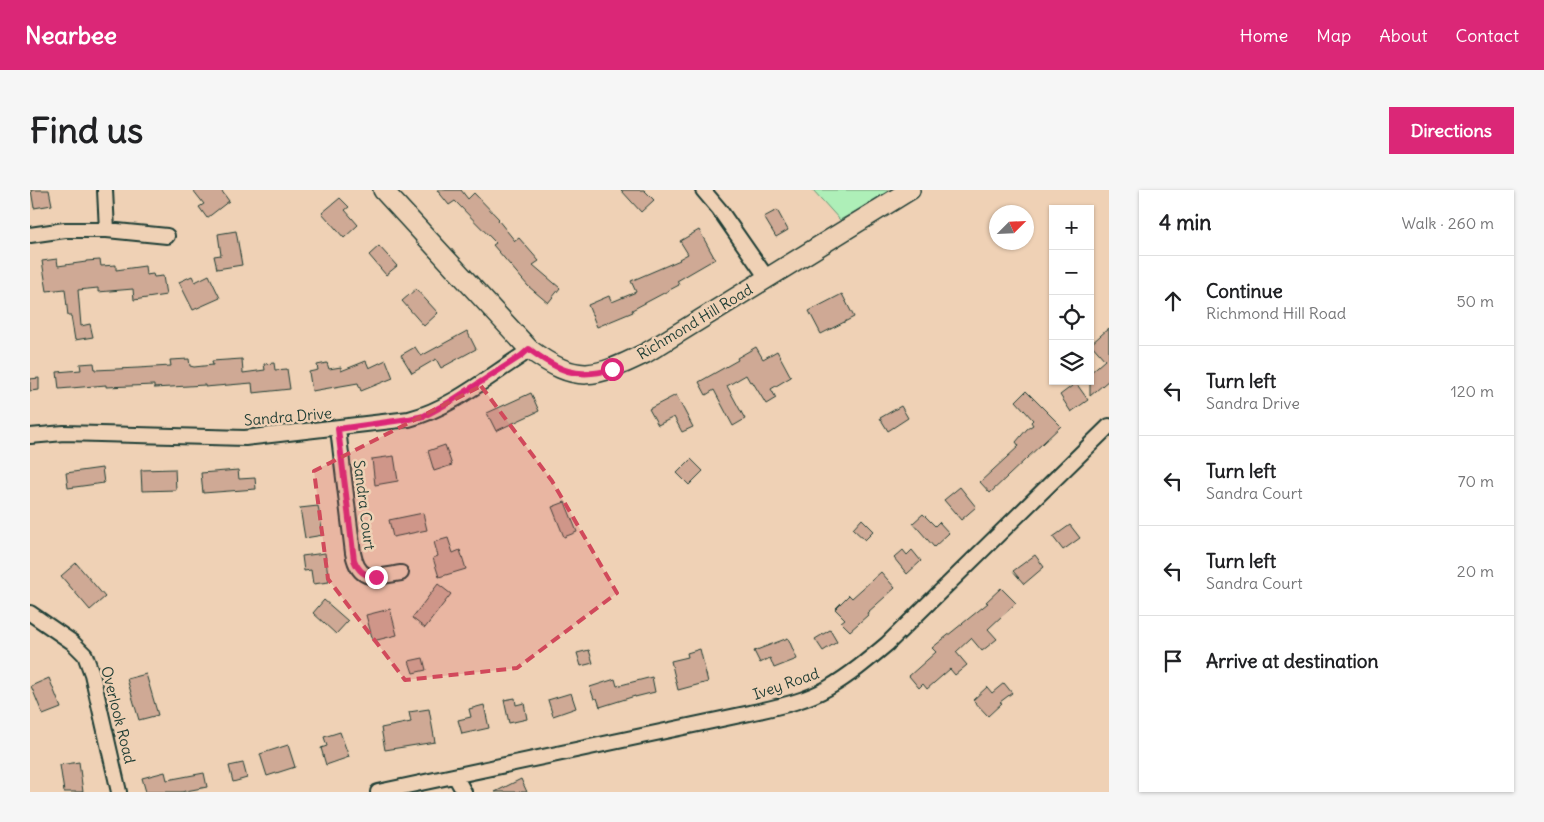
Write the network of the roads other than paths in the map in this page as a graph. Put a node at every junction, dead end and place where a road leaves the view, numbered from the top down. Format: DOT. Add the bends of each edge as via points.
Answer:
graph roads {
  1 [pos="105,190"];
  2 [pos="383,190"];
  3 [pos="703,190"];
  4 [pos="910,190"];
  5 [pos="107,230"];
  6 [pos="30,235"];
  7 [pos="167,236"];
  8 [pos="767,278"];
  9 [pos="529,349"];
  10 [pos="1109,426"];
  11 [pos="338,429"];
  12 [pos="30,436"];
  13 [pos="402,573"];
  14 [pos="30,613"];
  15 [pos="455,776"];
  16 [pos="119,792"];
  17 [pos="378,792"];
  18 [pos="464,792"];
  1 -- 5 [label="street"];
  2 -- 9 [label="street, Richmond Hill Road"];
  3 -- 8 [label="street"];
  4 -- 8 [label="street, Richmond Hill Road"];
  5 -- 6 [label="street" via="64,230"];
  5 -- 7 [label="street"];
  8 -- 9 [label="street, Richmond Hill Road" via="646,353 598,373 569,372"];
  9 -- 11 [label="street, Sandra Drive" via="424,416"];
  10 -- 15 [label="street, Ivey Road" via="887,644 865,664 827,689 750,714"];
  11 -- 12 [label="street, Sandra Drive" via="245,438"];
  11 -- 13 [label="street, Sandra Court" via="352,553 357,567 366,576"];
  14 -- 16 [label="street, Overlook Road" via="72,642 85,656"];
  15 -- 17 [label="street, Ivey Road"];
  15 -- 18 [label="street"];
}
